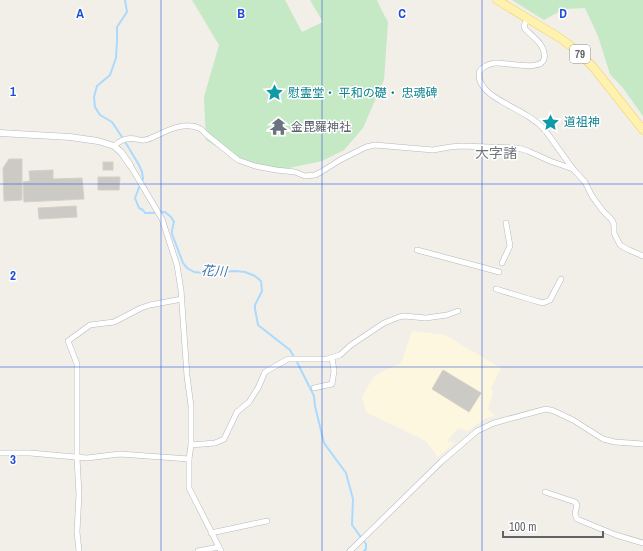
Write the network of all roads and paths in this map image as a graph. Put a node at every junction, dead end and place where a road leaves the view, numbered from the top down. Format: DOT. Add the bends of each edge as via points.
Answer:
graph roads {
  1 [pos="497,0"];
  2 [pos="526,18"];
  3 [pos="643,130"];
  4 [pos="0,133"];
  5 [pos="114,146"];
  6 [pos="130,165"];
  7 [pos="573,169"];
  8 [pos="506,223"];
  9 [pos="417,250"];
  10 [pos="643,256"];
  11 [pos="502,263"];
  12 [pos="499,272"];
  13 [pos="561,279"];
  14 [pos="496,289"];
  15 [pos="182,299"];
  16 [pos="458,310"];
  17 [pos="332,358"];
  18 [pos="314,388"];
  19 [pos="643,444"];
  20 [pos="191,445"];
  21 [pos="0,453"];
  22 [pos="76,458"];
  23 [pos="189,459"];
  24 [pos="545,492"];
  25 [pos="267,522"];
  26 [pos="211,533"];
  27 [pos="643,543"];
  28 [pos="220,549"];
  29 [pos="79,551"];
  30 [pos="198,551"];
  31 [pos="350,551"];
  1 -- 2 [label="main road, 79"];
  2 -- 3 [label="main road, 79" via="568,44 585,58"];
  2 -- 7 [label="street" via="525,30 544,50 543,62 535,66 502,63 487,65 479,72 480,80 498,100 539,124"];
  4 -- 5 [label="street" via="85,139"];
  5 -- 6 [label="street"];
  5 -- 7 [label="street" via="125,139 145,140 180,126 190,125 201,129 245,163 296,172 305,176 315,175 340,160 375,145 433,150 461,146 518,148"];
  6 -- 15 [label="street" via="162,219 177,265"];
  7 -- 10 [label="street" via="612,220 614,233 620,245"];
  8 -- 11 [label="street" via="510,246"];
  9 -- 12 [label="street"];
  13 -- 14 [label="street" via="550,300 543,303"];
  15 -- 20 [label="street" via="187,376 192,406"];
  15 -- 22 [label="street" via="145,306 114,322 90,325 68,341 77,364"];
  16 -- 17 [label="street" via="446,316 399,317"];
  17 -- 18 [label="street" via="332,384"];
  17 -- 20 [label="street" via="288,359 265,372 249,402 237,412 224,439 215,444"];
  19 -- 31 [label="street" via="603,439 573,420 546,408 494,423 477,431 442,461"];
  20 -- 23 [label="street"];
  21 -- 22 [label="street"];
  22 -- 23 [label="street" via="120,454"];
  22 -- 29 [label="street"];
  23 -- 26 [label="street" via="189,488"];
  24 -- 27 [label="street" via="575,502 577,519"];
  25 -- 26 [label="street"];
  26 -- 28 [label="street"];
  28 -- 30 [label="street"];
}
